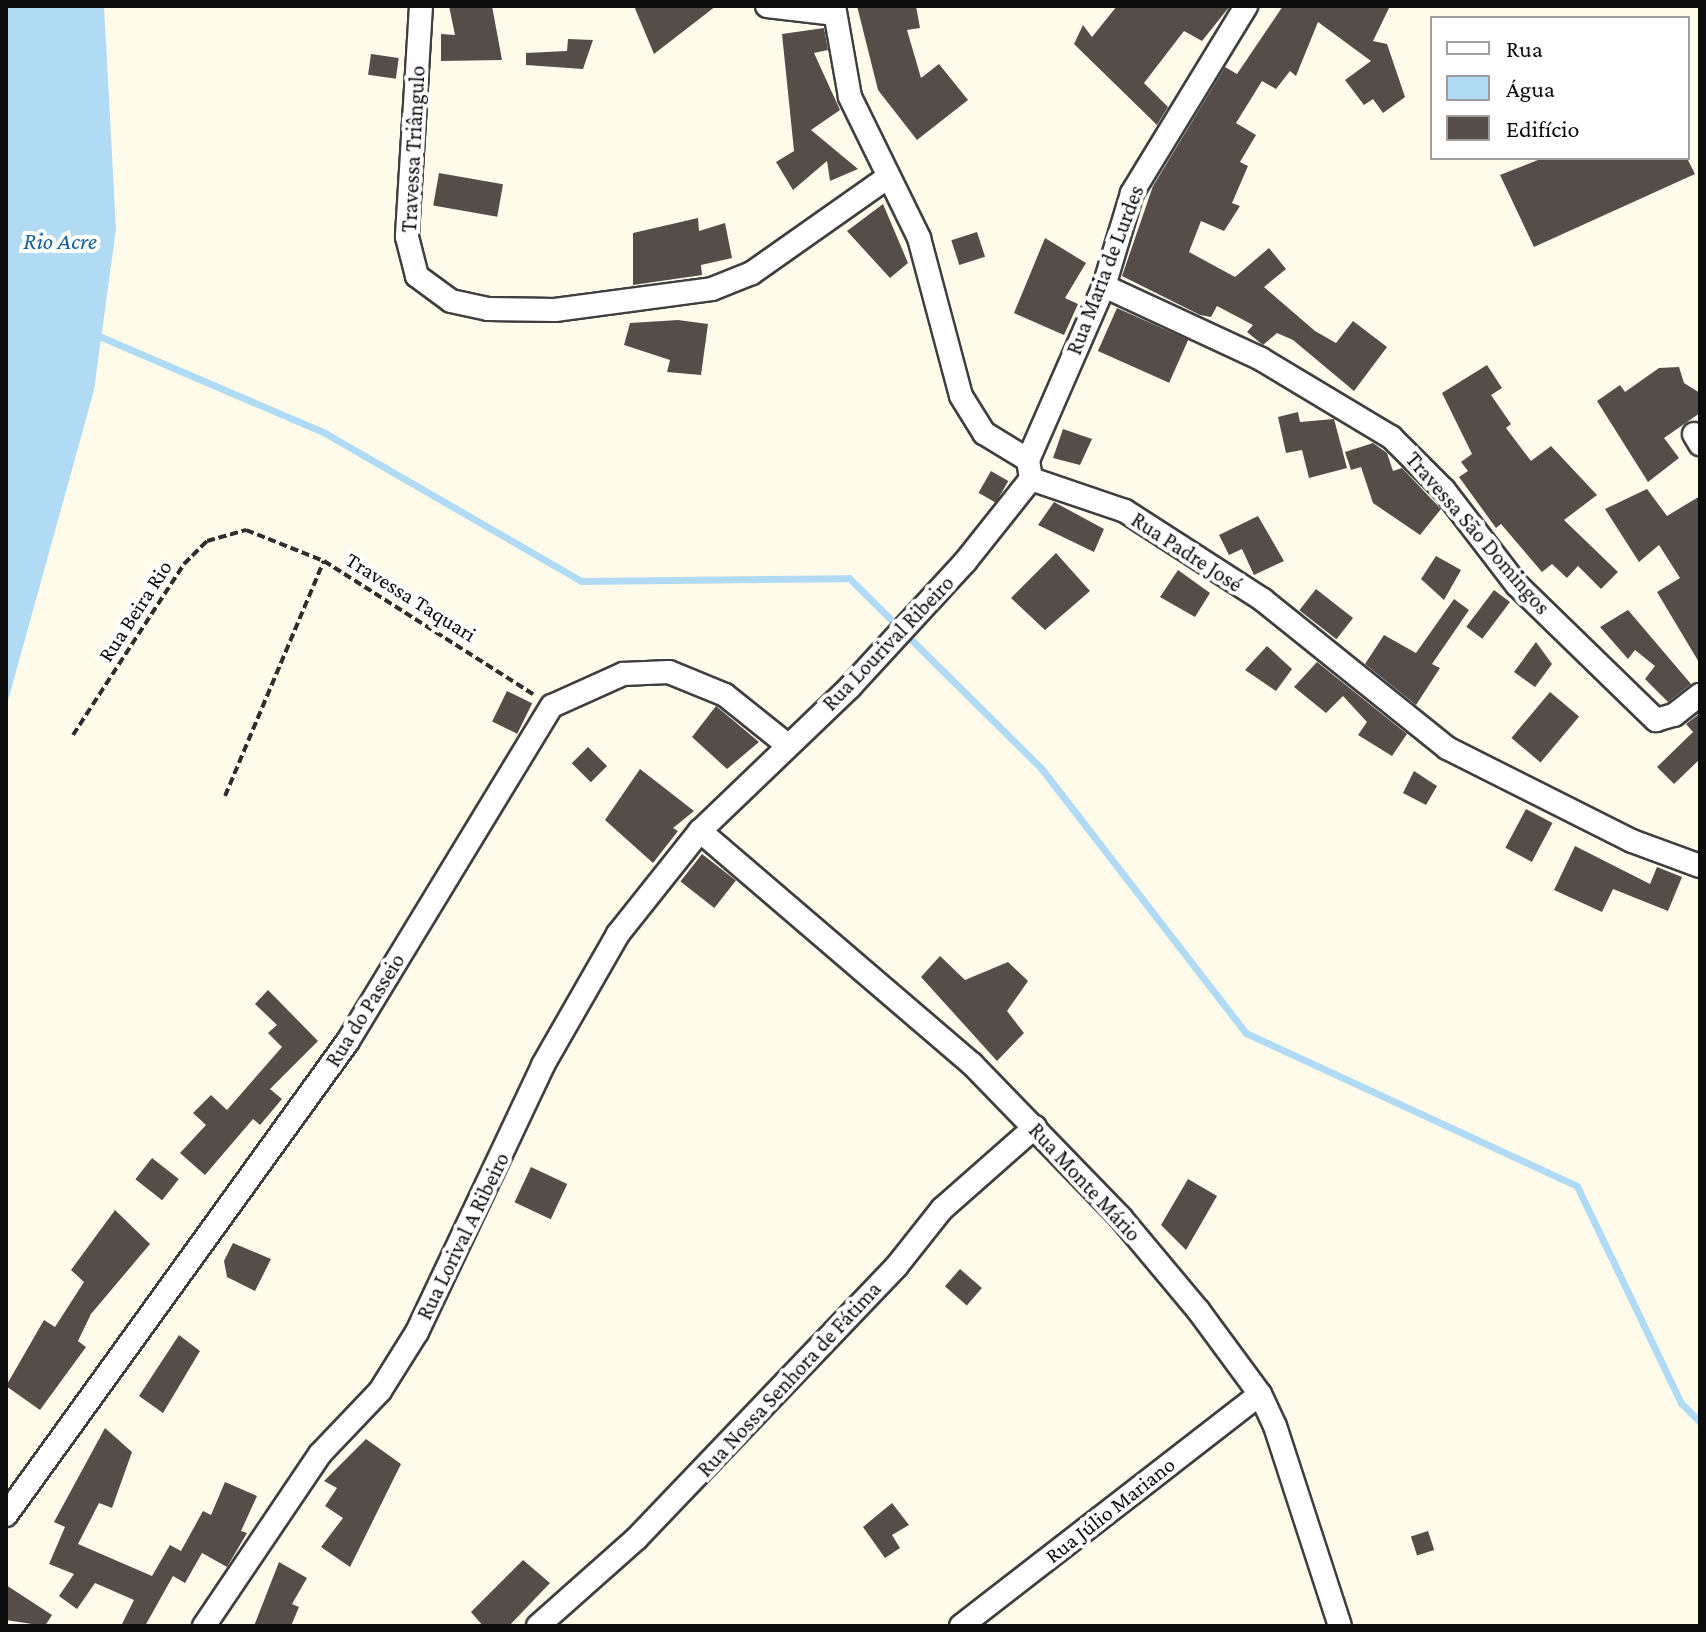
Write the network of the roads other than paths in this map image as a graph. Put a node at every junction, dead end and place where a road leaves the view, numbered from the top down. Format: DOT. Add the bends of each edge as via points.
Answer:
graph roads {
  1 [pos="421,6"];
  2 [pos="767,6"];
  3 [pos="1246,6"];
  4 [pos="834,10"];
  5 [pos="888,177"];
  6 [pos="1104,286"];
  7 [pos="1030,469"];
  8 [pos="1700,695"];
  9 [pos="785,743"];
  10 [pos="700,831"];
  11 [pos="1700,866"];
  12 [pos="1035,1127"];
  13 [pos="1260,1394"];
  14 [pos="6,1515"];
  15 [pos="204,1626"];
  16 [pos="538,1626"];
  17 [pos="961,1626"];
  18 [pos="1340,1626"];
  1 -- 5 [label="street, Travessa Triângulo" via="407,237 411,263 426,287 463,304 501,309 620,304 712,289 782,254"];
  2 -- 4 [label="street"];
  3 -- 6 [label="street, Rua Maria de Lurdes" via="1132,193"];
  4 -- 5 [label="street, Rua Padre José" via="850,97"];
  5 -- 7 [label="street, Rua Padre José" via="919,238 961,396 984,433"];
  6 -- 7 [label="street, Rua Maria de Lurdes"];
  6 -- 8 [label="street, Travessa São Domingos" via="1261,359 1391,437 1444,490 1517,585 1656,720 1674,715"];
  7 -- 9 [label="street, Rua Lourival Ribeiro" via="965,562 850,687"];
  7 -- 11 [label="street, Rua Padre José" via="1138,519 1263,600 1447,748 1632,841"];
  9 -- 10 [label="street, Rua Lourival Ribeiro"];
  9 -- 14 [label="street, Rua do Passeio" via="725,695 669,672 623,674 552,706 348,1041"];
  10 -- 12 [label="street, Rua Monte Mário" via="900,997"];
  10 -- 15 [label="street, Rua Lorival A Ribeiro" via="597,967 387,1380 320,1454"];
  12 -- 13 [label="street, Rua Monte Mário" via="1131,1229"];
  12 -- 16 [label="street, Rua Nossa Senhora de Fátima" via="942,1209 896,1267 648,1527"];
  13 -- 17 [label="street, Rua Júlio Mariano"];
  13 -- 18 [label="street, Rua Monte Mário"];
}
